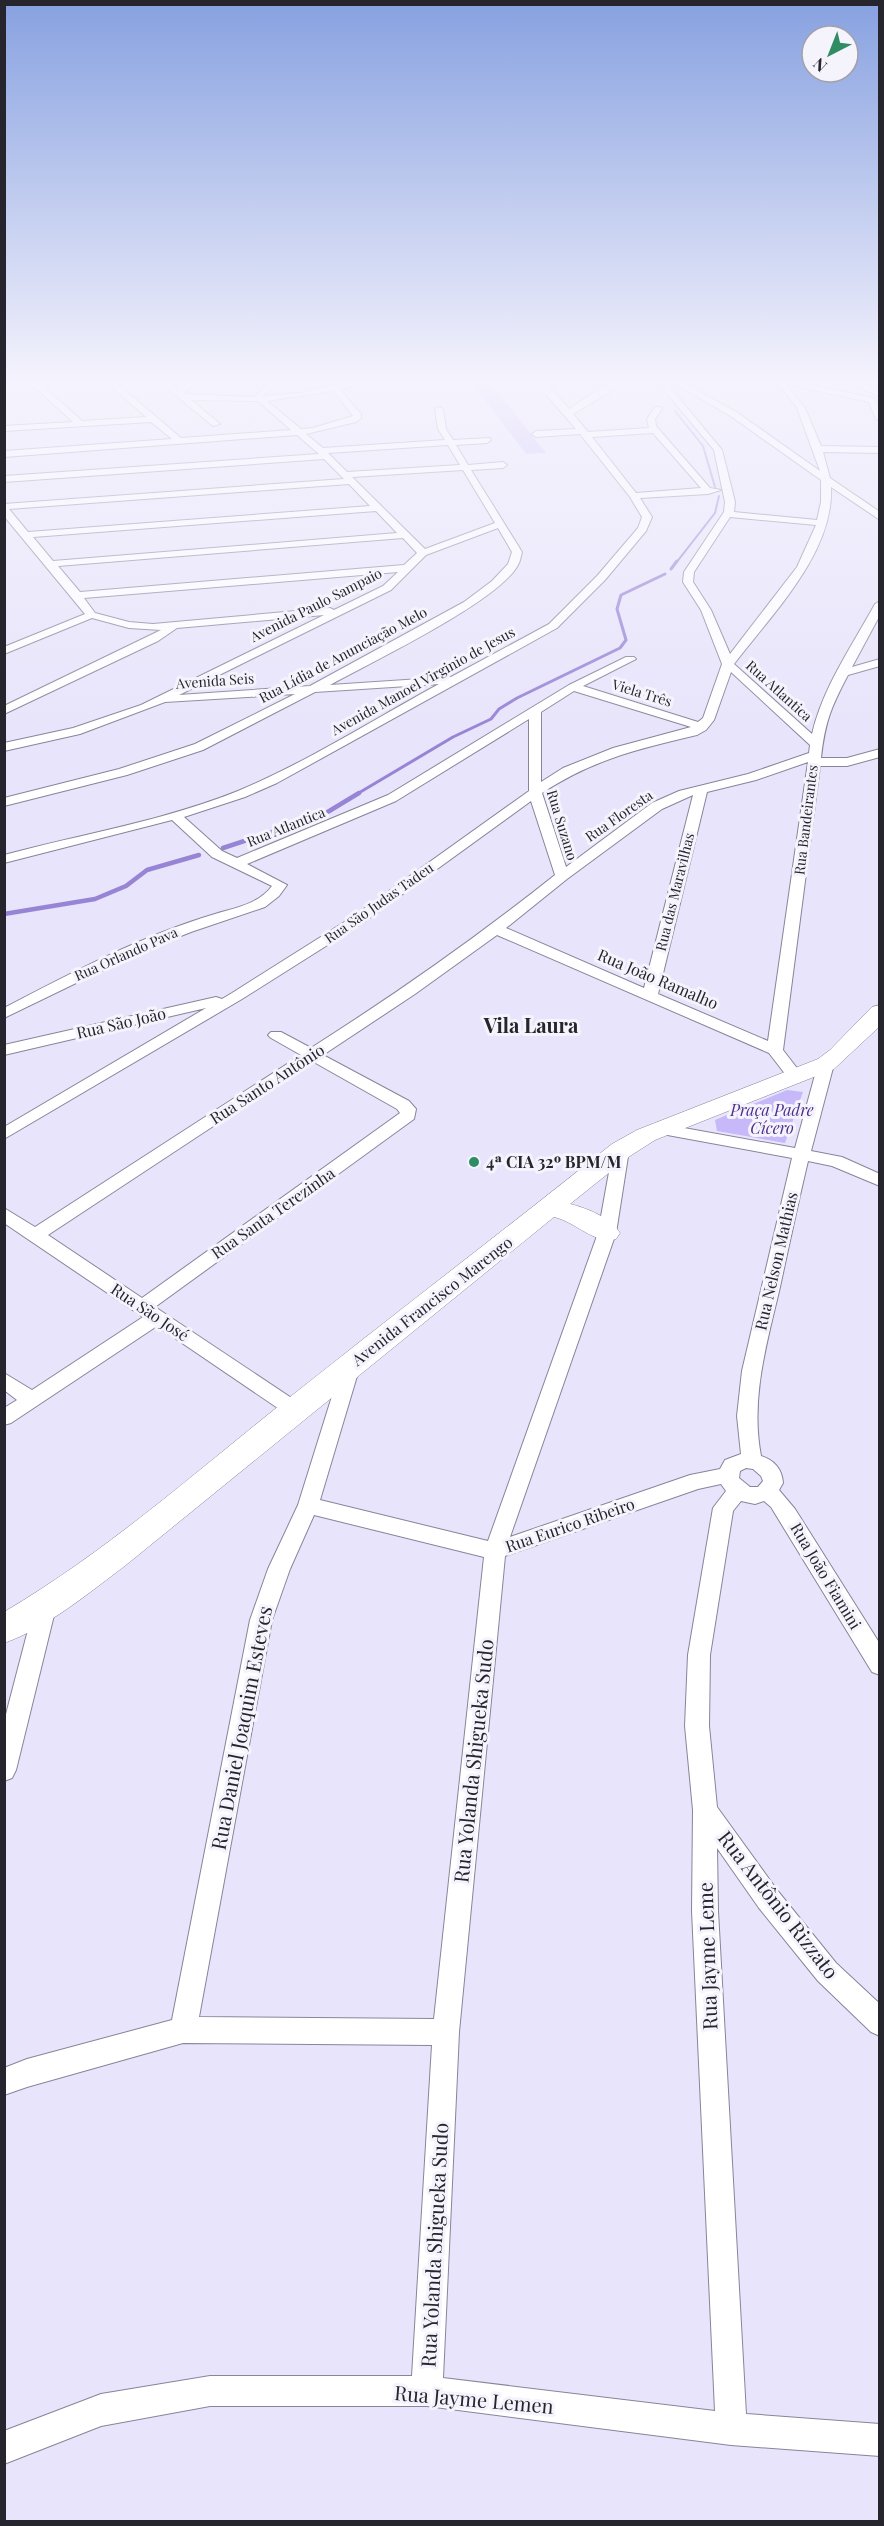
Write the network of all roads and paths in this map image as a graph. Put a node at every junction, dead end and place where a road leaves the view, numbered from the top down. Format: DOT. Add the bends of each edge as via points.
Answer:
graph roads {
  1 [pos="138,497"];
  2 [pos="365,497"];
  3 [pos="484,497"];
  4 [pos="635,497"];
  5 [pos="728,497"];
  6 [pos="824,497"];
  7 [pos="849,497"];
  8 [pos="376,508"];
  9 [pos="4,509"];
  10 [pos="727,514"];
  11 [pos="879,517"];
  12 [pos="821,523"];
  13 [pos="501,524"];
  14 [pos="4,527"];
  15 [pos="23,532"];
  16 [pos="405,535"];
  17 [pos="423,553"];
  18 [pos="51,564"];
  19 [pos="410,568"];
  20 [pos="77,596"];
  21 [pos="879,603"];
  22 [pos="341,610"];
  23 [pos="91,615"];
  24 [pos="173,626"];
  25 [pos="4,638"];
  26 [pos="8,650"];
  27 [pos="630,660"];
  28 [pos="879,662"];
  29 [pos="728,664"];
  30 [pos="842,673"];
  31 [pos="453,680"];
  32 [pos="573,687"];
  33 [pos="315,688"];
  34 [pos="159,700"];
  35 [pos="535,710"];
  36 [pos="4,711"];
  37 [pos="702,727"];
  38 [pos="4,747"];
  39 [pos="879,753"];
  40 [pos="815,754"];
  41 [pos="701,789"];
  42 [pos="535,792"];
  43 [pos="4,802"];
  44 [pos="175,816"];
  45 [pos="4,846"];
  46 [pos="9,858"];
  47 [pos="235,864"];
  48 [pos="562,876"];
  49 [pos="496,930"];
  50 [pos="650,995"];
  51 [pos="237,996"];
  52 [pos="879,1012"];
  53 [pos="4,1014"];
  54 [pos="276,1035"];
  55 [pos="879,1041"];
  56 [pos="4,1050"];
  57 [pos="775,1050"];
  58 [pos="312,1055"];
  59 [pos="832,1059"];
  60 [pos="795,1076"];
  61 [pos="662,1129"];
  62 [pos="4,1134"];
  63 [pos="621,1150"];
  64 [pos="800,1154"];
  65 [pos="879,1181"];
  66 [pos="550,1207"];
  67 [pos="4,1214"];
  68 [pos="607,1233"];
  69 [pos="35,1235"];
  70 [pos="149,1312"];
  71 [pos="350,1366"];
  72 [pos="4,1380"];
  73 [pos="32,1401"];
  74 [pos="295,1410"];
  75 [pos="4,1418"];
  76 [pos="752,1461"];
  77 [pos="732,1483"];
  78 [pos="766,1492"];
  79 [pos="308,1505"];
  80 [pos="495,1551"];
  81 [pos="45,1607"];
  82 [pos="4,1629"];
  83 [pos="879,1665"];
  84 [pos="4,1770"];
  85 [pos="705,1810"];
  86 [pos="879,2023"];
  87 [pos="183,2030"];
  88 [pos="447,2032"];
  89 [pos="4,2082"];
  90 [pos="427,2391"];
  91 [pos="731,2429"];
  92 [pos="879,2440"];
  93 [pos="4,2448"];
  1 -- 9 [label="street"];
  2 -- 8 [label="street"];
  3 -- 13 [label="street, Rua Lídia de Anunciação Melo"];
  4 -- 31 [label="street, Avenida Manoel Virginio de Jesus" via="646,517 642,529 564,616 544,632"];
  5 -- 10 [label="street"];
  6 -- 12 [label="street"];
  7 -- 11 [label="street"];
  8 -- 15 [label="street"];
  8 -- 16 [label="street"];
  9 -- 15 [label="street"];
  10 -- 12 [label="street"];
  10 -- 29 [label="street, Rua Atlantica" via="688,582 706,610"];
  12 -- 29 [label="street" via="802,568"];
  13 -- 17 [label="street"];
  13 -- 33 [label="street, Rua Lídia de Anunciação Melo" via="517,558 496,583 468,604"];
  14 -- 15 [label="street"];
  15 -- 18 [label="street"];
  16 -- 17 [label="street"];
  16 -- 18 [label="street"];
  17 -- 19 [label="street, Avenida Paulo Sampaio"];
  18 -- 20 [label="street"];
  19 -- 20 [label="street"];
  19 -- 22 [label="street, Avenida Paulo Sampaio" via="387,588"];
  20 -- 23 [label="street"];
  21 -- 30 [label="street, Rua Bandeirantes"];
  22 -- 24 [label="street"];
  22 -- 34 [label="street, Avenida Paulo Sampaio"];
  23 -- 24 [label="street" via="142,627"];
  23 -- 26 [label="street"];
  24 -- 36 [label="street" via="154,639"];
  25 -- 26 [label="street"];
  27 -- 32 [label="street, Rua Atlantica"];
  28 -- 30 [label="street"];
  29 -- 37 [label="street"];
  29 -- 40 [label="street, Rua Atlantica"];
  30 -- 40 [label="street, Rua Bandeirantes" via="824,709"];
  31 -- 33 [label="street, Avenida Seis"];
  31 -- 44 [label="street, Avenida Manoel Virginio de Jesus" via="273,780 234,798"];
  32 -- 35 [label="street, Rua Atlantica"];
  32 -- 37 [label="street, Viela Três"];
  33 -- 34 [label="street, Avenida Seis"];
  33 -- 43 [label="street, Rua Lídia de Anunciação Melo" via="173,757"];
  34 -- 38 [label="street, Avenida Paulo Sampaio" via="109,721"];
  35 -- 42 [label="street, Rua Suzano"];
  35 -- 47 [label="street, Rua Atlantica" via="392,798"];
  37 -- 42 [label="street, Rua São Judas Tadeu" via="588,761"];
  39 -- 40 [label="street, Rua Floresta" via="847,762"];
  40 -- 41 [label="street, Rua Floresta" via="752,777"];
  40 -- 57 [label="street, Rua Bandeirantes"];
  41 -- 48 [label="street, Rua Floresta" via="657,806"];
  41 -- 50 [label="street, Rua das Maravilhas"];
  42 -- 48 [label="street, Rua Suzano"];
  42 -- 51 [label="street, Rua São Judas Tadeu" via="359,919"];
  44 -- 46 [label="street, Avenida Manoel Virginio de Jesus"];
  44 -- 47 [label="street" via="200,840"];
  45 -- 46 [label="street"];
  47 -- 53 [label="street, Rua Orlando Pava" via="280,885 267,900 163,935"];
  48 -- 49 [label="street, Rua Floresta"];
  49 -- 50 [label="street, Rua João Ramalho"];
  49 -- 58 [label="street, Rua Santo Antônio"];
  50 -- 57 [label="street, Rua João Ramalho"];
  51 -- 56 [label="street, Rua São João"];
  51 -- 62 [label="street, Rua São Judas Tadeu"];
  52 -- 59 [label="main road, Avenida Francisco Marengo"];
  54 -- 58 [label="street"];
  55 -- 59 [label="main road"];
  57 -- 60 [label="street, Rua João Ramalho"];
  58 -- 69 [label="street, Rua Santo Antônio"];
  58 -- 70 [label="street, Rua Santa Terezinha" via="404,1105 409,1112 404,1120"];
  59 -- 60 [label="main road, Avenida Francisco Marengo"];
  59 -- 64 [label="street, Rua Nelson Mathias"];
  60 -- 61 [label="main road, Avenida Francisco Marengo"];
  61 -- 63 [label="main road, Avenida Francisco Marengo"];
  61 -- 64 [label="street"];
  63 -- 66 [label="main road, Avenida Francisco Marengo"];
  63 -- 68 [label="street, Rua Yolanda Shigueka Sudo"];
  64 -- 65 [label="street" via="837,1161"];
  64 -- 76 [label="street, Rua Nelson Mathias" via="749,1383 746,1437"];
  66 -- 68 [label="main road" via="577,1215"];
  66 -- 71 [label="main road, Avenida Francisco Marengo"];
  67 -- 69 [label="street, Rua São José"];
  68 -- 80 [label="street, Rua Yolanda Shigueka Sudo"];
  69 -- 70 [label="street, Rua São José"];
  70 -- 73 [label="street, Rua Santa Terezinha"];
  70 -- 74 [label="street, Rua São José"];
  71 -- 74 [label="main road, Avenida Francisco Marengo"];
  71 -- 79 [label="street, Rua Daniel Joaquim Esteves"];
  72 -- 73 [label="street"];
  73 -- 75 [label="street, Rua Santa Terezinha"];
  74 -- 81 [label="main road, Avenida Francisco Marengo" via="146,1534"];
  76 -- 77 [label="street" via="738,1462 729,1470"];
  76 -- 78 [label="street" via="766,1467 773,1478"];
  77 -- 78 [label="street" via="752,1496"];
  77 -- 80 [label="street, Rua Eurico Ribeiro" via="697,1481"];
  77 -- 85 [label="street, Rua Jayme Leme" via="723,1508 699,1655 697,1726"];
  78 -- 83 [label="street, Rua João Fiamini" via="788,1515"];
  79 -- 80 [label="street, Rua Eurico Ribeiro"];
  79 -- 87 [label="street, Rua Daniel Joaquim Esteves" via="261,1620"];
  80 -- 88 [label="street, Rua Yolanda Shigueka Sudo"];
  81 -- 82 [label="main road, Avenida Francisco Marengo"];
  81 -- 84 [label="street"];
  85 -- 86 [label="street, Rua Antônio Rizzato" via="768,1899 827,1972"];
  85 -- 91 [label="street, Rua Jayme Leme" via="705,1911"];
  87 -- 88 [label="street"];
  87 -- 89 [label="street"];
  88 -- 90 [label="street, Rua Yolanda Shigueka Sudo"];
  90 -- 91 [label="street, Rua Jayme Lemen"];
  90 -- 93 [label="street, Rua Jayme Lemen" via="210,2391 100,2410"];
  91 -- 92 [label="street, Rua Jayme Lemen"];
}
